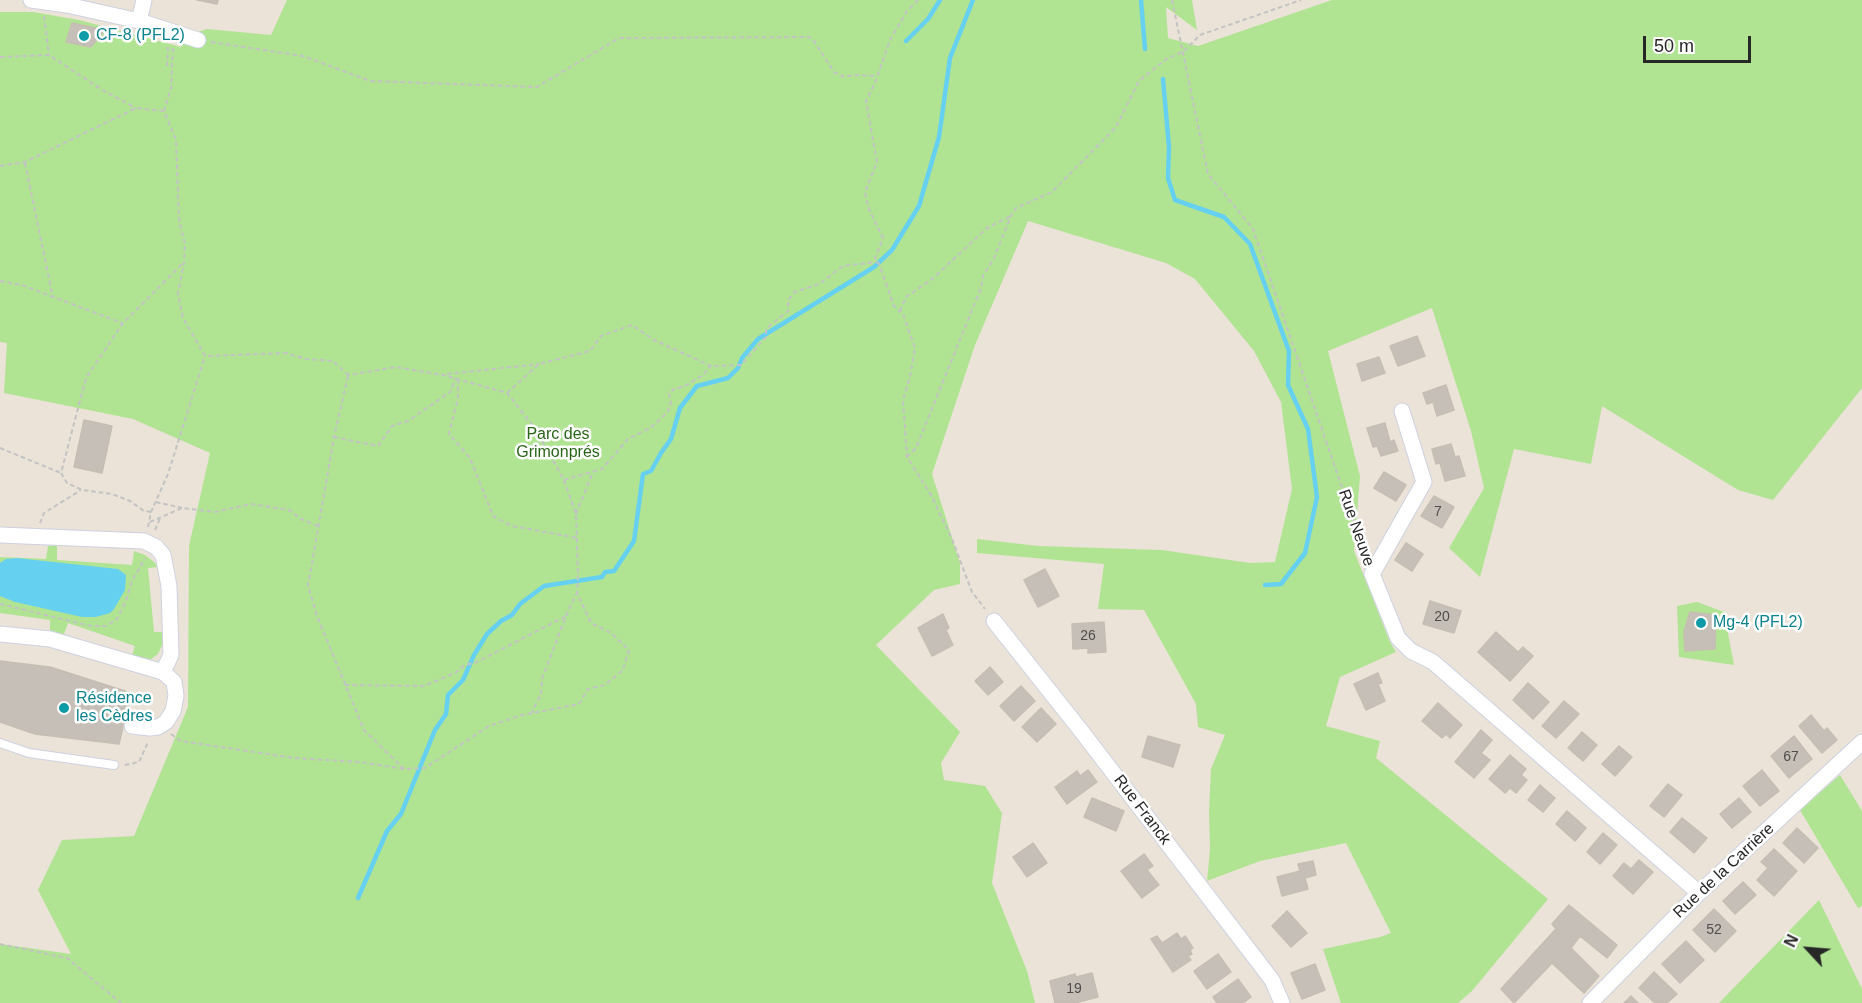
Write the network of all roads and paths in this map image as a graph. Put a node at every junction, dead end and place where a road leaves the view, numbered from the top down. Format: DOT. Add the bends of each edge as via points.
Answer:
graph roads {
  1 [pos="144,0"];
  2 [pos="918,0"];
  3 [pos="1172,0"];
  4 [pos="1301,0"];
  5 [pos="36,1"];
  6 [pos="139,21"];
  7 [pos="171,33"];
  8 [pos="198,40"];
  9 [pos="1184,51"];
  10 [pos="50,55"];
  11 [pos="0,57"];
  12 [pos="173,66"];
  13 [pos="876,76"];
  14 [pos="136,108"];
  15 [pos="164,111"];
  16 [pos="25,162"];
  17 [pos="0,166"];
  18 [pos="1011,216"];
  19 [pos="184,262"];
  20 [pos="878,262"];
  21 [pos="0,281"];
  22 [pos="53,298"];
  23 [pos="900,311"];
  24 [pos="123,323"];
  25 [pos="205,356"];
  26 [pos="539,364"];
  27 [pos="711,366"];
  28 [pos="348,375"];
  29 [pos="443,375"];
  30 [pos="457,378"];
  31 [pos="507,393"];
  32 [pos="1402,411"];
  33 [pos="334,437"];
  34 [pos="0,448"];
  35 [pos="906,457"];
  36 [pos="593,472"];
  37 [pos="62,473"];
  38 [pos="564,480"];
  39 [pos="82,490"];
  40 [pos="156,502"];
  41 [pos="182,508"];
  42 [pos="151,512"];
  43 [pos="576,514"];
  44 [pos="150,522"];
  45 [pos="318,526"];
  46 [pos="0,536"];
  47 [pos="39,537"];
  48 [pos="578,538"];
  49 [pos="150,544"];
  50 [pos="1372,574"];
  51 [pos="576,593"];
  52 [pos="0,604"];
  53 [pos="566,616"];
  54 [pos="994,621"];
  55 [pos="0,634"];
  56 [pos="163,672"];
  57 [pos="345,685"];
  58 [pos="531,714"];
  59 [pos="132,726"];
  60 [pos="155,727"];
  61 [pos="1862,742"];
  62 [pos="0,743"];
  63 [pos="114,765"];
  64 [pos="404,768"];
  65 [pos="1699,893"];
  66 [pos="0,944"];
  67 [pos="122,1003"];
  68 [pos="1282,1003"];
  69 [pos="1590,1003"];
  1 -- 6 [label="street"];
  2 -- 13 [label="path" via="890,40"];
  3 -- 9 [label="path, Rue Neuve"];
  4 -- 9 [label="path" via="1200,35"];
  5 -- 6 [label="street"];
  5 -- 10 [label="path"];
  6 -- 7 [label="street"];
  7 -- 8 [label="street"];
  7 -- 12 [label="path"];
  7 -- 12 [label="path" via="167,65"];
  8 -- 13 [label="path" via="303,56 370,81 537,87 619,38 809,36 834,72 844,77"];
  9 -- 18 [label="path" via="1165,60 1139,81 1116,127 1052,192 1016,208"];
  9 -- 50 [label="path, Rue Neuve" via="1208,174 1253,230"];
  10 -- 11 [label="path"];
  10 -- 14 [label="path"];
  12 -- 15 [label="path"];
  13 -- 20 [label="path" via="866,101 877,162 864,192 883,238 875,258"];
  14 -- 15 [label="path"];
  14 -- 16 [label="path"];
  15 -- 19 [label="path" via="177,140"];
  16 -- 17 [label="path"];
  16 -- 22 [label="path"];
  18 -- 23 [label="path" via="987,228 931,280 906,297"];
  18 -- 35 [label="path" via="983,276 916,448"];
  19 -- 24 [label="path"];
  19 -- 25 [label="path" via="178,294 183,318"];
  20 -- 23 [label="path" via="894,306"];
  20 -- 27 [label="path" via="843,266 819,284 795,292 788,300 788,311 766,329 766,338 740,365"];
  21 -- 22 [label="path"];
  22 -- 24 [label="path"];
  23 -- 35 [label="path" via="915,348 903,400"];
  24 -- 37 [label="path" via="86,378"];
  25 -- 28 [label="path" via="286,353 333,361"];
  25 -- 40 [label="path"];
  26 -- 27 [label="path" via="591,351 601,336 632,325 654,340"];
  26 -- 29 [label="path"];
  26 -- 31 [label="path"];
  27 -- 36 [label="path" via="703,375 674,389 669,394 667,413 650,428 628,439 602,469"];
  28 -- 29 [label="path" via="395,367"];
  28 -- 33 [label="path"];
  29 -- 30 [label="path"];
  30 -- 31 [label="path"];
  30 -- 33 [label="path" via="450,392 408,421 392,426 378,446"];
  30 -- 48 [label="path" via="458,398 449,434 470,458 493,516 512,526"];
  31 -- 38 [label="path" via="534,427"];
  32 -- 50 [label="street" via="1425,482"];
  33 -- 45 [label="path"];
  34 -- 37 [label="path"];
  35 -- 54 [label="path" via="952,539 972,592"];
  36 -- 38 [label="path"];
  36 -- 43 [label="path"];
  37 -- 39 [label="path" via="67,483"];
  38 -- 43 [label="path"];
  39 -- 42 [label="path" via="112,494"];
  39 -- 47 [label="path" via="44,513"];
  40 -- 41 [label="path"];
  40 -- 42 [label="path"];
  41 -- 44 [label="path"];
  41 -- 45 [label="path" via="215,512 251,504 289,510"];
  42 -- 44 [label="path"];
  43 -- 48 [label="path"];
  44 -- 49 [label="path"];
  45 -- 57 [label="path" via="308,586"];
  46 -- 47 [label="street"];
  47 -- 49 [label="street"];
  48 -- 51 [label="path"];
  49 -- 52 [label="path" via="117,619 106,626 81,624"];
  49 -- 56 [label="street" via="163,555 169,586 171,655"];
  50 -- 65 [label="street, Rue Neuve" via="1398,638 1411,651 1433,662"];
  51 -- 53 [label="path"];
  51 -- 58 [label="path" via="591,623 611,633 629,651 623,670 605,685 588,689 579,704"];
  53 -- 57 [label="path" via="423,686"];
  53 -- 58 [label="path"];
  54 -- 68 [label="street, Rue Franck" via="1272,980"];
  55 -- 56 [label="street" via="50,639"];
  56 -- 60 [label="street" via="174,682 176,696 166,722"];
  57 -- 64 [label="path" via="364,730"];
  58 -- 64 [label="path" via="489,726 425,768"];
  59 -- 60 [label="street"];
  60 -- 63 [label="path" via="139,762"];
  60 -- 64 [label="path" via="182,741 294,758"];
  61 -- 65 [label="street, Rue de la Carrière"];
  62 -- 63 [label="lane" via="29,753"];
  65 -- 69 [label="street, Rue de la Carrière"];
  66 -- 67 [label="path" via="68,958"];
}
